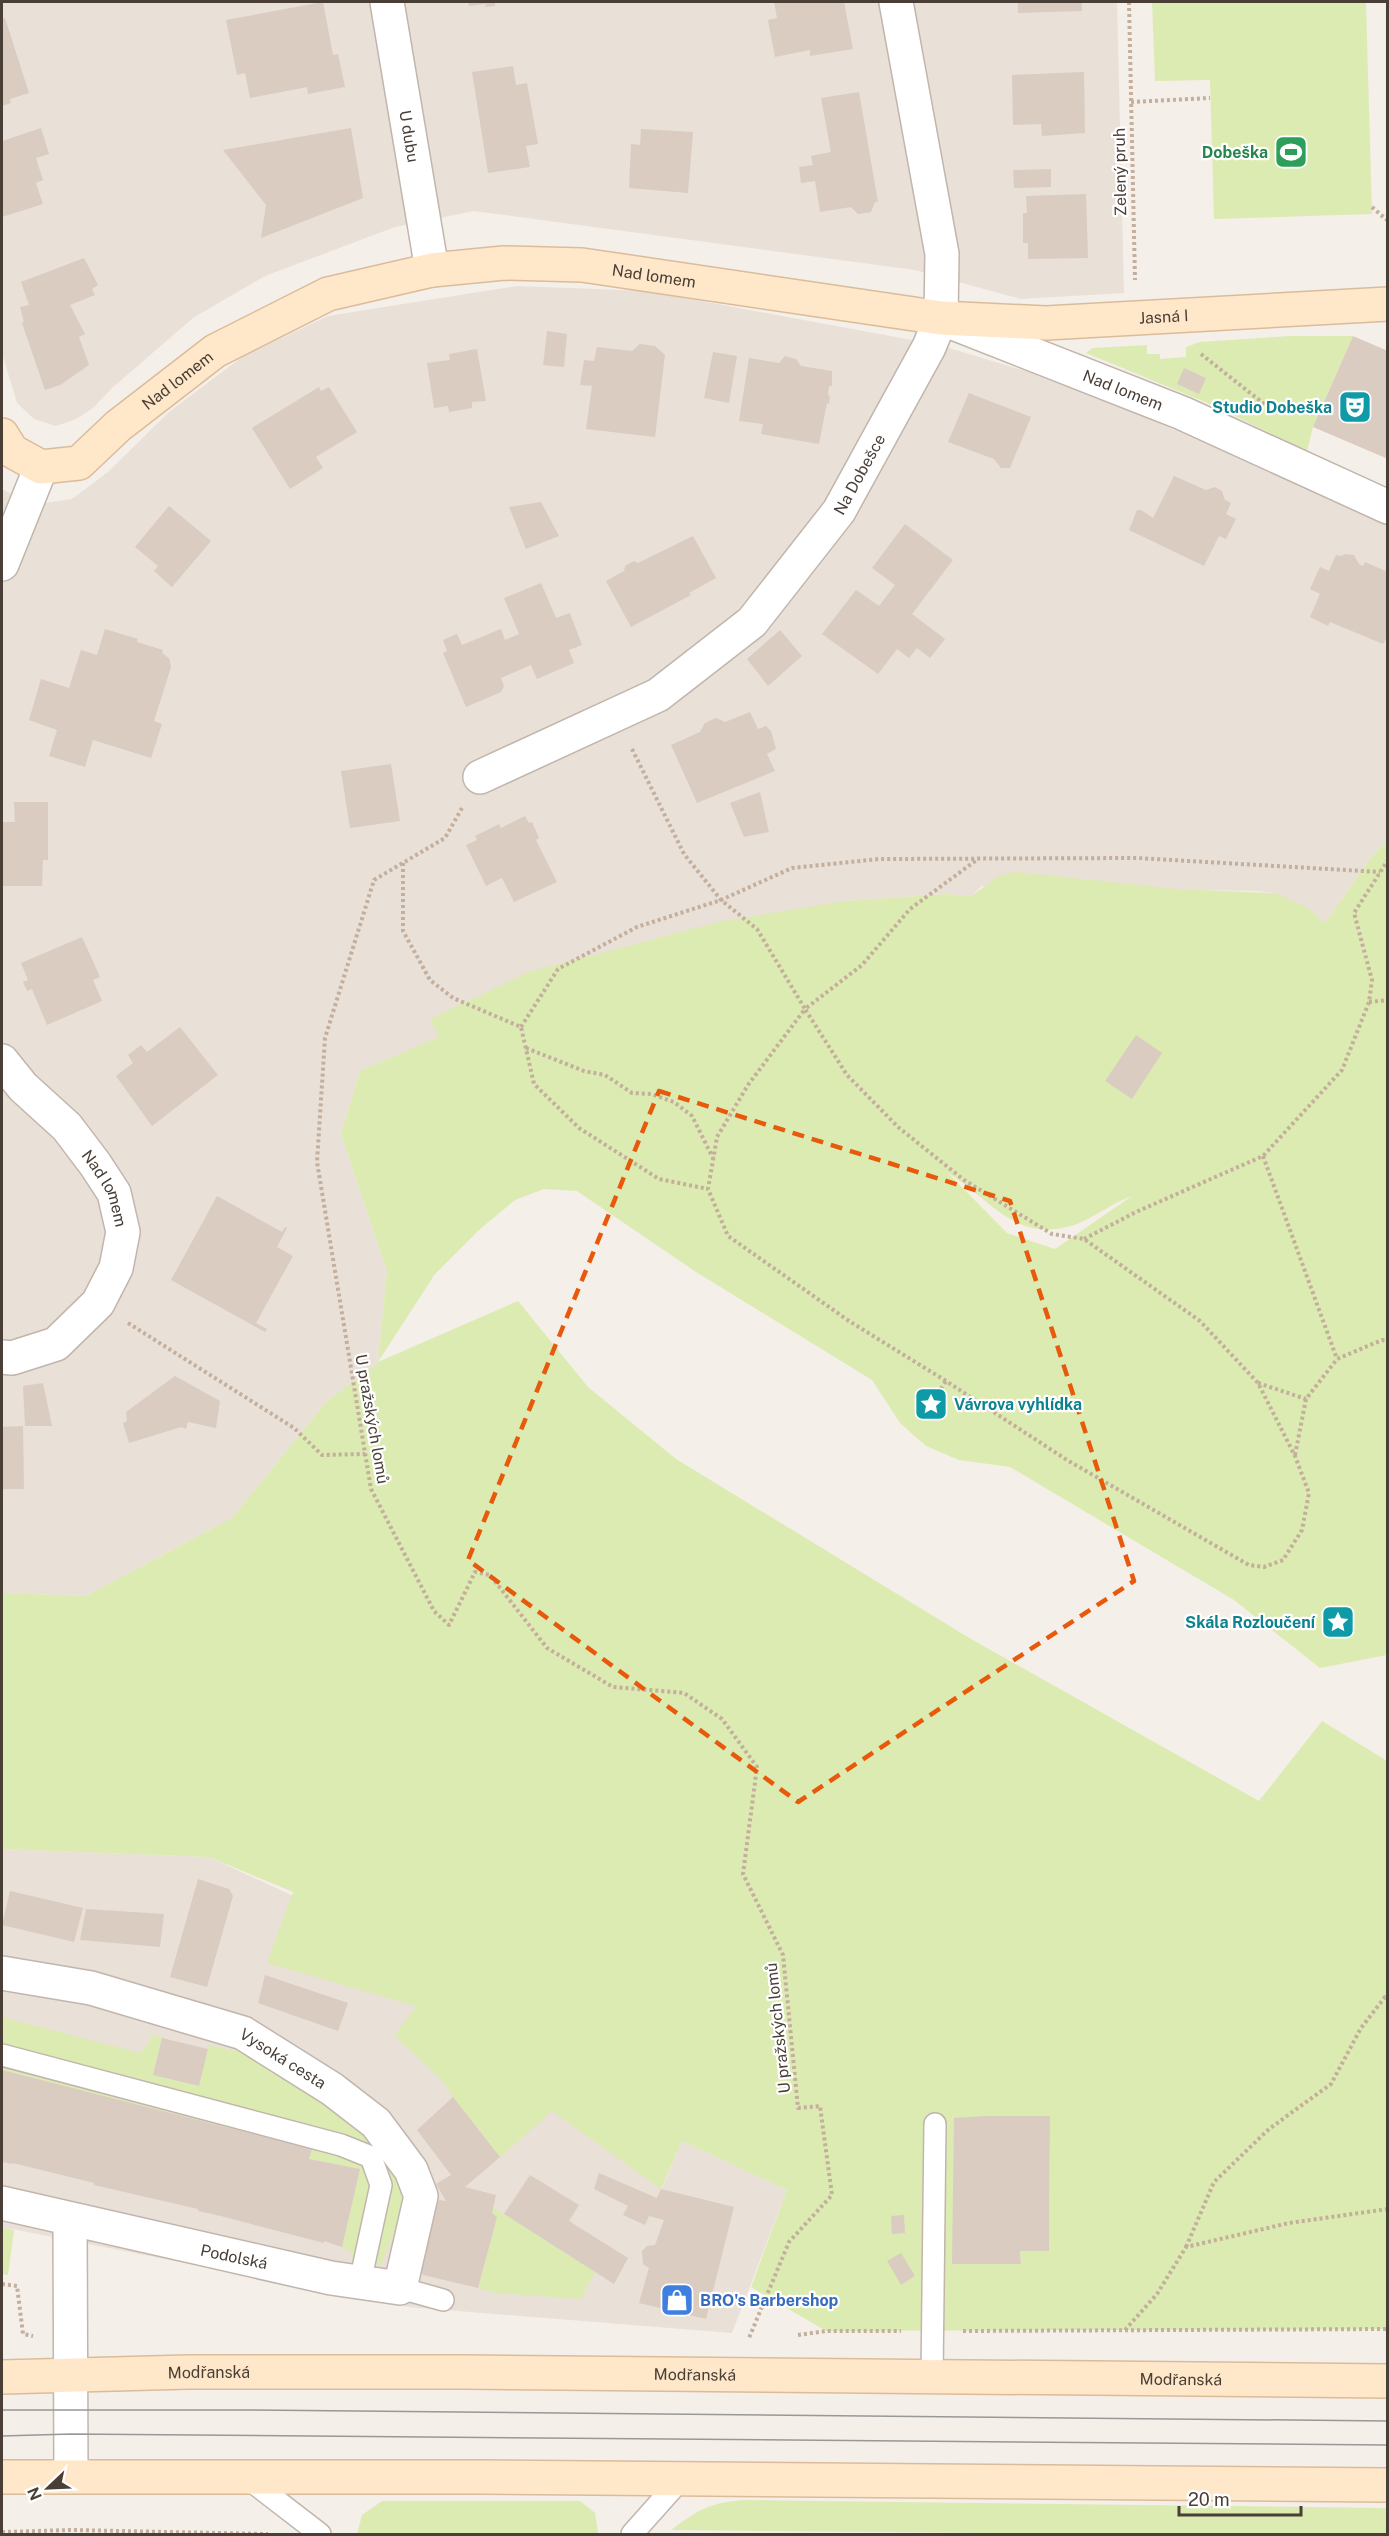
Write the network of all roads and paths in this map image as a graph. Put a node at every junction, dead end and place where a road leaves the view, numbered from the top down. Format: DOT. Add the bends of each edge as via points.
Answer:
graph roads {
  1 [pos="387,2"];
  2 [pos="896,2"];
  3 [pos="1129,2"];
  4 [pos="1210,98"];
  5 [pos="1131,102"];
  6 [pos="1372,207"];
  7 [pos="1388,221"];
  8 [pos="432,270"];
  9 [pos="1388,304"];
  10 [pos="941,318"];
  11 [pos="1136,319"];
  12 [pos="1200,352"];
  13 [pos="1280,416"];
  14 [pos="2,435"];
  15 [pos="41,467"];
  16 [pos="1388,507"];
  17 [pos="2,564"];
  18 [pos="617,715"];
  19 [pos="480,777"];
  20 [pos="978,859"];
  21 [pos="1388,860"];
  22 [pos="403,863"];
  23 [pos="1380,872"];
  24 [pos="721,900"];
  25 [pos="1388,1000"];
  26 [pos="1369,1002"];
  27 [pos="805,1009"];
  28 [pos="521,1027"];
  29 [pos="525,1047"];
  30 [pos="2,1061"];
  31 [pos="1263,1156"];
  32 [pos="714,1159"];
  33 [pos="708,1189"];
  34 [pos="1084,1239"];
  35 [pos="98,1303"];
  36 [pos="1388,1336"];
  37 [pos="1385,1340"];
  38 [pos="2,1357"];
  39 [pos="1337,1359"];
  40 [pos="946,1381"];
  41 [pos="1258,1383"];
  42 [pos="1306,1399"];
  43 [pos="931,1404"];
  44 [pos="365,1454"];
  45 [pos="1295,1456"];
  46 [pos="2,1973"];
  47 [pos="1388,1997"];
  48 [pos="2,2055"];
  49 [pos="935,2124"];
  50 [pos="2,2204"];
  51 [pos="1388,2209"];
  52 [pos="70,2221"];
  53 [pos="1186,2247"];
  54 [pos="360,2282"];
  55 [pos="2,2284"];
  56 [pos="400,2288"];
  57 [pos="443,2300"];
  58 [pos="1125,2330"];
  59 [pos="23,2334"];
  60 [pos="748,2342"];
  61 [pos="71,2374"];
  62 [pos="2,2377"];
  63 [pos="932,2378"];
  64 [pos="1388,2381"];
  65 [pos="71,2476"];
  66 [pos="245,2476"];
  67 [pos="2,2477"];
  68 [pos="681,2479"];
  69 [pos="1388,2485"];
  70 [pos="2,2532"];
  71 [pos="277,2535"];
  72 [pos="320,2535"];
  73 [pos="632,2535"];
  1 -- 8 [label="street, U dubu"];
  2 -- 10 [label="street, Na Dobešce" via="942,254"];
  3 -- 5 [label="path, Zelený pruh"];
  4 -- 5 [label="path"];
  5 -- 11 [label="path, Zelený pruh"];
  6 -- 7 [label="path"];
  8 -- 10 [label="main road, Nad lomem" via="504,263 582,265"];
  8 -- 15 [label="main road, Nad lomem" via="328,294 215,351 118,426 79,463"];
  9 -- 11 [label="main road, Jasná I"];
  10 -- 11 [label="main road, Jasná I" via="1046,323"];
  10 -- 16 [label="street, Nad lomem" via="1182,412"];
  10 -- 18 [label="street, Na Dobešce" via="839,511 752,622 658,695"];
  12 -- 13 [label="path"];
  14 -- 15 [label="main road" via="12,451"];
  15 -- 17 [label="street"];
  18 -- 19 [label="street, Na Dobešce"];
  18 -- 24 [label="path" via="684,854"];
  19 -- 22 [label="path, U pražských lomů" via="445,838"];
  20 -- 23 [label="path" via="1137,858"];
  20 -- 24 [label="path" via="879,859 792,868"];
  20 -- 27 [label="path" via="910,909 862,965"];
  21 -- 23 [label="path"];
  22 -- 28 [label="path" via="403,931 430,980 453,998"];
  22 -- 44 [label="path, U pražských lomů" via="374,880 325,1038 317,1162"];
  23 -- 26 [label="path" via="1354,913 1372,980"];
  24 -- 27 [label="path" via="758,929"];
  24 -- 28 [label="path" via="637,927 558,969"];
  25 -- 26 [label="path"];
  26 -- 31 [label="path" via="1342,1070"];
  27 -- 32 [label="path" via="748,1085 717,1137"];
  27 -- 34 [label="path" via="847,1075 898,1127 964,1180 1052,1234"];
  28 -- 29 [label="path"];
  29 -- 32 [label="path" via="584,1071 605,1075 632,1093 651,1094 674,1102 692,1116"];
  29 -- 33 [label="path" via="534,1084 579,1128 659,1179"];
  30 -- 35 [label="street, Nad lomem" via="23,1087 67,1127 114,1193 123,1232 116,1268"];
  31 -- 34 [label="path"];
  31 -- 39 [label="path"];
  32 -- 33 [label="path"];
  33 -- 40 [label="path" via="728,1236 849,1321"];
  34 -- 41 [label="path" via="1200,1321"];
  35 -- 38 [label="street, Nad lomem" via="56,1344 12,1358"];
  35 -- 44 [label="path" via="294,1428 322,1455"];
  36 -- 37 [label="path"];
  37 -- 39 [label="path"];
  39 -- 42 [label="path"];
  40 -- 43 [label="path"];
  40 -- 45 [label="path" via="1067,1460 1249,1564 1264,1567 1283,1560 1302,1530 1309,1493"];
  41 -- 42 [label="path"];
  41 -- 45 [label="path"];
  42 -- 45 [label="path"];
  44 -- 60 [label="path, U pražských lomů" via="371,1489 434,1611 449,1625 475,1572 490,1575 547,1648 613,1687 684,1693 722,1719 757,1767 743,1874 783,1955 798,2108 820,2106 832,2195 789,2242"];
  46 -- 56 [label="street, Vysoká cesta" via="91,1988 243,2033 332,2089 376,2123 411,2170 421,2196"];
  47 -- 53 [label="path" via="1384,1997 1361,2028 1331,2084 1269,2129 1214,2182"];
  48 -- 54 [label="lane" via="341,2145 371,2157 381,2185"];
  49 -- 63 [label="lane"];
  50 -- 52 [label="street, Podolská"];
  51 -- 53 [label="path" via="1289,2223"];
  52 -- 54 [label="street, Podolská"];
  52 -- 61 [label="street"];
  53 -- 58 [label="path" via="1157,2294"];
  54 -- 56 [label="street, Podolská"];
  55 -- 59 [label="path" via="17,2286"];
  56 -- 57 [label="lane"];
  61 -- 62 [label="main road, Modřanská"];
  61 -- 63 [label="main road, Modřanská" via="432,2372"];
  61 -- 65 [label="street"];
  63 -- 64 [label="main road, Modřanská"];
  65 -- 66 [label="main road"];
  65 -- 67 [label="main road"];
  66 -- 68 [label="main road"];
  66 -- 72 [label="lane"];
  68 -- 69 [label="main road"];
  68 -- 73 [label="lane"];
  70 -- 71 [label="path"];
}
